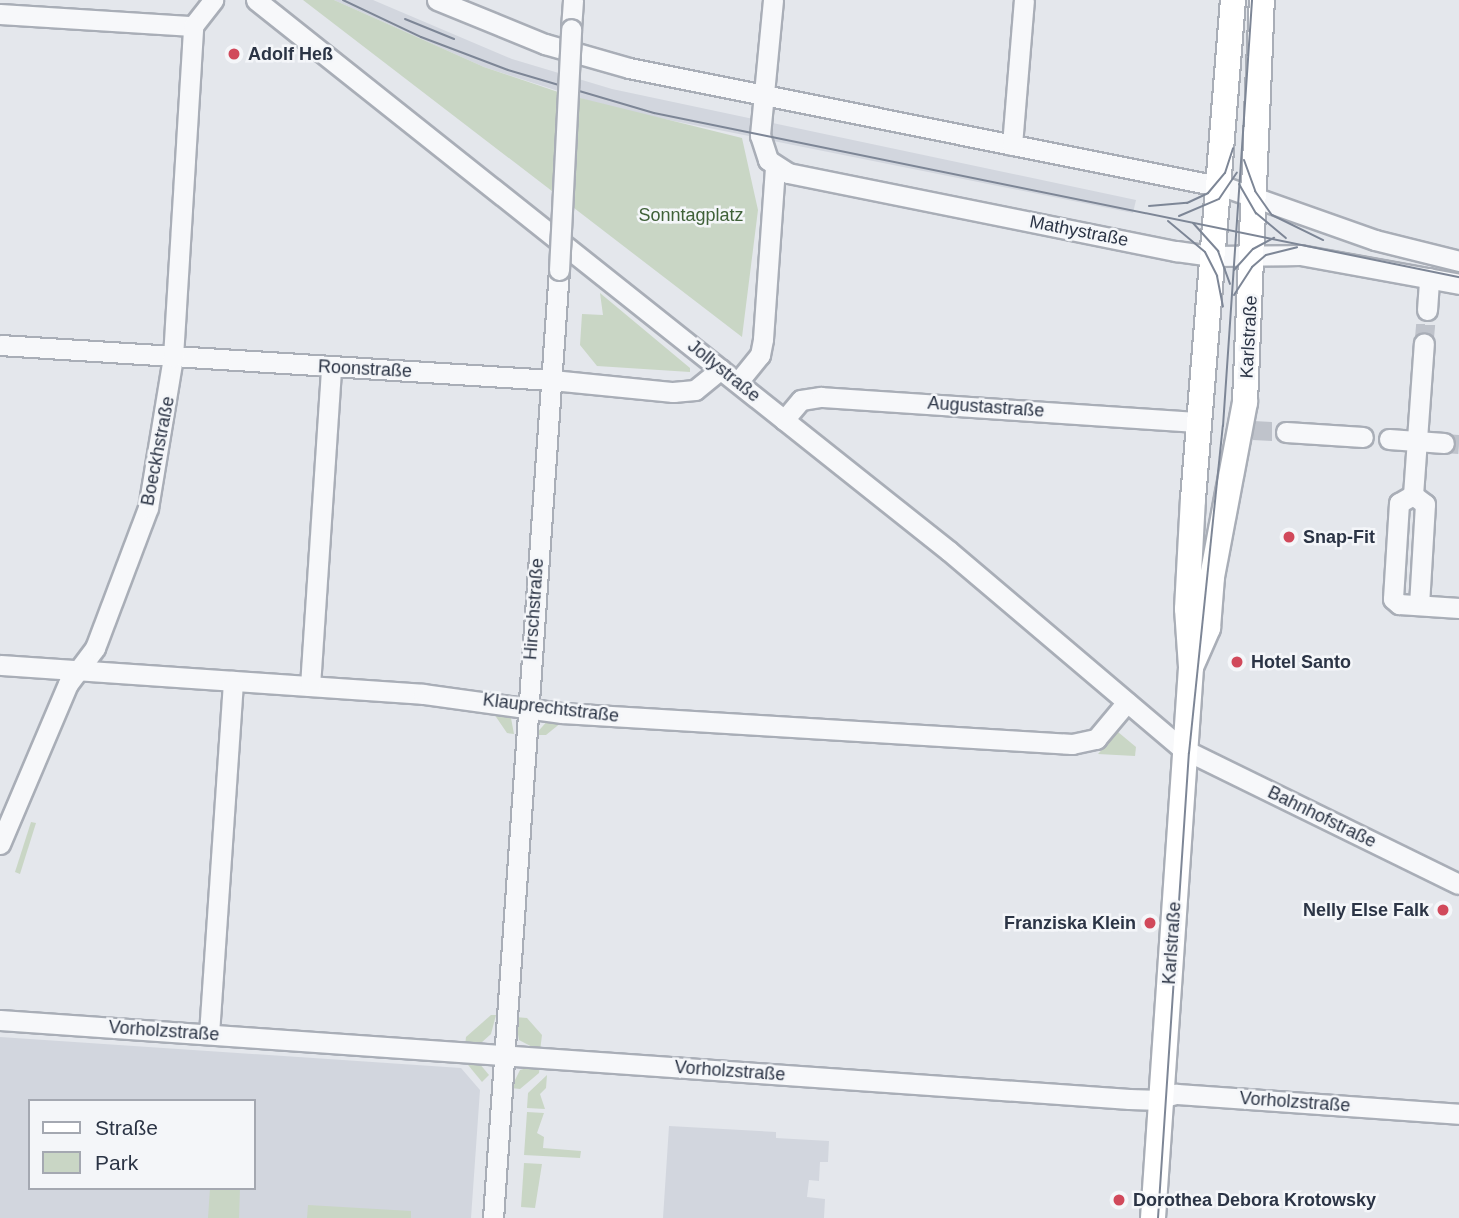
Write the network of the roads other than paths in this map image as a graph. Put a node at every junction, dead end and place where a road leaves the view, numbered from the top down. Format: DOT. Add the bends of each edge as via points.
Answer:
graph roads {
  1 [pos="213,0"];
  2 [pos="256,0"];
  3 [pos="437,0"];
  4 [pos="573,0"];
  5 [pos="773,0"];
  6 [pos="1024,0"];
  7 [pos="1233,0"];
  8 [pos="1262,0"];
  9 [pos="0,14"];
  10 [pos="193,26"];
  11 [pos="764,96"];
  12 [pos="1012,145"];
  13 [pos="775,166"];
  14 [pos="1216,185"];
  15 [pos="1255,197"];
  16 [pos="1211,256"];
  17 [pos="1252,256"];
  18 [pos="1459,261"];
  19 [pos="1429,278"];
  20 [pos="1459,284"];
  21 [pos="1427,310"];
  22 [pos="1424,343"];
  23 [pos="0,345"];
  24 [pos="173,357"];
  25 [pos="331,367"];
  26 [pos="722,369"];
  27 [pos="552,380"];
  28 [pos="738,382"];
  29 [pos="783,420"];
  30 [pos="1198,422"];
  31 [pos="1286,432"];
  32 [pos="1363,437"];
  33 [pos="1389,439"];
  34 [pos="1417,441"];
  35 [pos="1444,443"];
  36 [pos="1459,608"];
  37 [pos="0,665"];
  38 [pos="1191,667"];
  39 [pos="78,670"];
  40 [pos="233,681"];
  41 [pos="310,686"];
  42 [pos="1127,702"];
  43 [pos="527,706"];
  44 [pos="1185,751"];
  45 [pos="0,844"];
  46 [pos="1459,884"];
  47 [pos="0,1020"];
  48 [pos="209,1034"];
  49 [pos="503,1055"];
  50 [pos="1162,1097"];
  51 [pos="1459,1114"];
  52 [pos="493,1218"];
  53 [pos="1153,1218"];
  1 -- 10 [label="street"];
  2 -- 26 [label="street, Jollystraße"];
  3 -- 11 [label="street" via="585,56"];
  4 -- 27 [label="street, Hirschstraße, bridge"];
  5 -- 11 [label="street"];
  6 -- 12 [label="street"];
  7 -- 14 [label="main road, Karlstraße"];
  8 -- 15 [label="main road, Karlstraße"];
  9 -- 10 [label="street"];
  10 -- 24 [label="street, Boeckhstraße"];
  11 -- 12 [label="street"];
  11 -- 13 [label="street" via="762,148"];
  12 -- 14 [label="street"];
  13 -- 16 [label="street, Mathystraße" via="800,177"];
  13 -- 28 [label="street" via="764,339 760,355"];
  14 -- 15 [label="street"];
  14 -- 16 [label="main road, Karlstraße"];
  15 -- 17 [label="main road, Karlstraße"];
  15 -- 18 [label="street" via="1375,240"];
  16 -- 17 [label="street, Mathystraße"];
  16 -- 30 [label="main road, Karlstraße"];
  17 -- 19 [label="street, Mathystraße" via="1313,257"];
  17 -- 38 [label="main road, Karlstraße" via="1246,429 1212,577 1208,628"];
  19 -- 20 [label="street, Mathystraße"];
  19 -- 21 [label="street"];
  22 -- 34 [label="street"];
  23 -- 24 [label="street, Roonstraße"];
  24 -- 25 [label="street, Roonstraße"];
  24 -- 39 [label="street, Boeckhstraße" via="159,455 142,529 95,648"];
  25 -- 27 [label="street, Roonstraße"];
  25 -- 41 [label="street"];
  26 -- 27 [label="street, Roonstraße" via="695,390 673,392"];
  26 -- 28 [label="street, Jollystraße"];
  27 -- 43 [label="street, Hirschstraße"];
  28 -- 29 [label="street, Jollystraße"];
  29 -- 30 [label="street, Augustastraße" via="801,400 821,397"];
  29 -- 42 [label="street, Jollystraße" via="949,551"];
  30 -- 38 [label="main road, Karlstraße" via="1187,609"];
  31 -- 32 [label="street"];
  33 -- 34 [label="street"];
  34 -- 35 [label="street"];
  34 -- 36 [label="street" via="1413,495 1399,503 1393,598 1399,604"];
  37 -- 39 [label="street, Klauprechtstraße"];
  38 -- 44 [label="main road, Karlstraße"];
  39 -- 40 [label="street, Klauprechtstraße"];
  39 -- 45 [label="street, Boeckhstraße" via="25,779"];
  40 -- 41 [label="street, Klauprechtstraße"];
  40 -- 48 [label="street"];
  41 -- 43 [label="street, Klauprechtstraße"];
  42 -- 43 [label="street, Klauprechtstraße" via="1102,734 1083,744 562,713"];
  42 -- 44 [label="street, Jollystraße"];
  43 -- 49 [label="street, Hirschstraße"];
  44 -- 46 [label="street, Bahnhofstraße"];
  44 -- 50 [label="main road, Karlstraße"];
  47 -- 48 [label="street, Vorholzstraße"];
  48 -- 49 [label="street, Vorholzstraße"];
  49 -- 50 [label="street, Vorholzstraße"];
  49 -- 52 [label="street, Hirschstraße"];
  50 -- 51 [label="street, Vorholzstraße" via="1176,1094"];
  50 -- 53 [label="main road, Karlstraße"];
}
